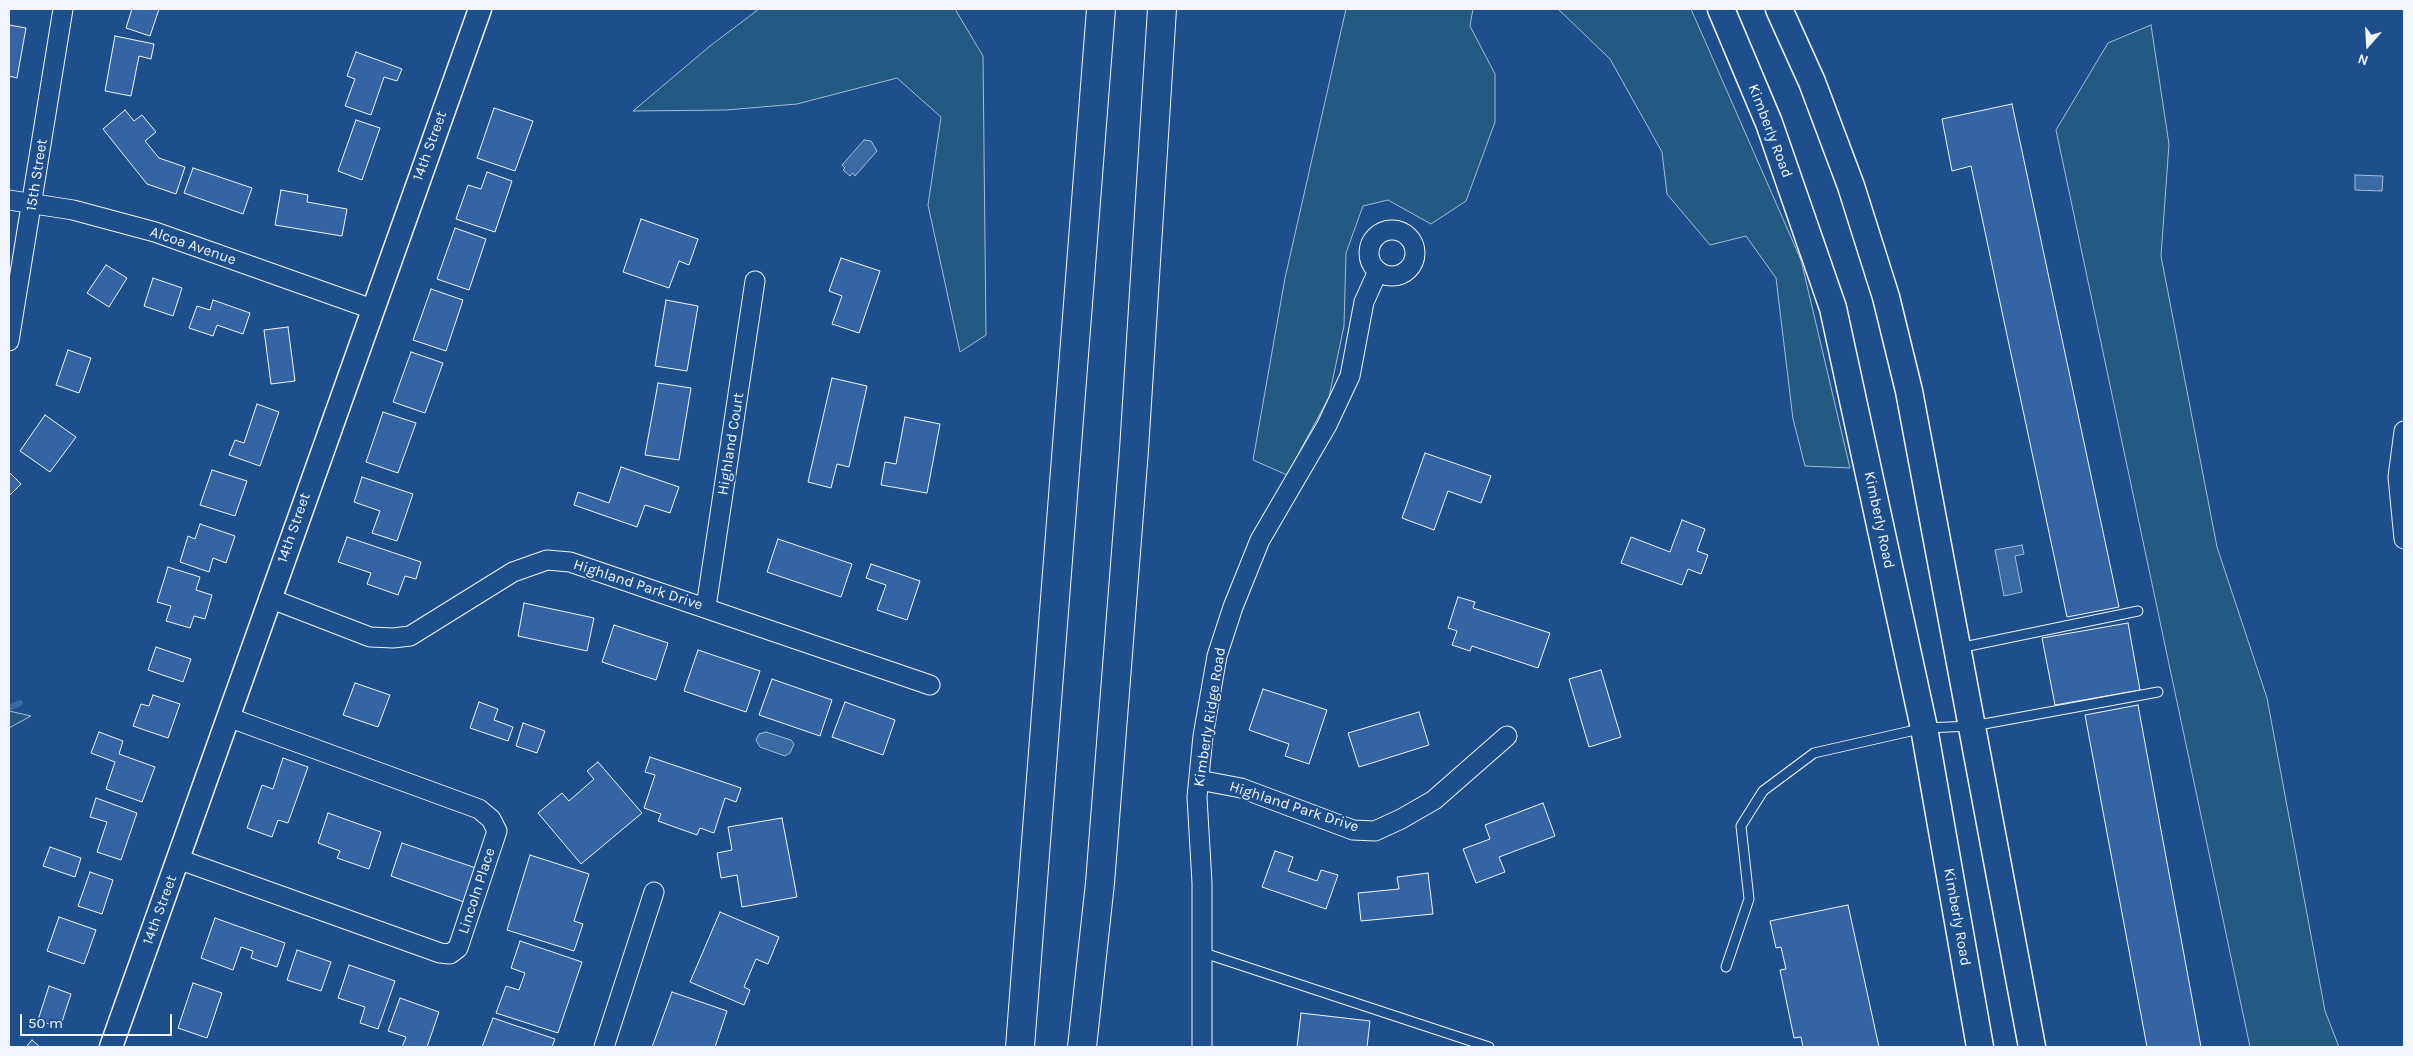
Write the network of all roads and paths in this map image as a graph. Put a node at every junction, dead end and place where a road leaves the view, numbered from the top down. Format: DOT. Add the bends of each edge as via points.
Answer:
graph roads {
  1 [pos="63,9"];
  2 [pos="480,9"];
  3 [pos="1101,9"];
  4 [pos="1162,9"];
  5 [pos="1721,9"];
  6 [pos="1779,9"];
  7 [pos="9,200"];
  8 [pos="33,204"];
  9 [pos="1378,271"];
  10 [pos="755,281"];
  11 [pos="372,309"];
  12 [pos="9,341"];
  13 [pos="2404,431"];
  14 [pos="2404,539"];
  15 [pos="270,598"];
  16 [pos="706,608"];
  17 [pos="2138,611"];
  18 [pos="1958,648"];
  19 [pos="930,686"];
  20 [pos="2158,692"];
  21 [pos="228,717"];
  22 [pos="1973,726"];
  23 [pos="1924,728"];
  24 [pos="1507,736"];
  25 [pos="1199,780"];
  26 [pos="178,859"];
  27 [pos="654,892"];
  28 [pos="1204,953"];
  29 [pos="1726,968"];
  30 [pos="111,1047"];
  31 [pos="604,1047"];
  32 [pos="1020,1047"];
  33 [pos="1082,1047"];
  34 [pos="1202,1047"];
  35 [pos="1489,1047"];
  36 [pos="1980,1047"];
  37 [pos="2032,1047"];
  1 -- 8 [label="street, 15th Street"];
  2 -- 11 [label="street, 14th Street"];
  3 -- 32 [label="highway"];
  4 -- 33 [label="highway" via="1134,460 1100,883"];
  5 -- 23 [label="main road, Kimberly Road" via="1769,123 1833,308"];
  6 -- 18 [label="main road" via="1812,82 1852,186 1886,297 1909,391"];
  7 -- 8 [label="street, Alcoa Avenue"];
  8 -- 11 [label="street, Alcoa Avenue" via="73,210 155,232"];
  8 -- 12 [label="street, 15th Street"];
  9 -- 25 [label="street, Kimberly Ridge Road" via="1364,302 1350,376 1327,425 1260,540 1233,607 1217,656"];
  10 -- 16 [label="street, Highland Court"];
  11 -- 15 [label="street, 14th Street"];
  13 -- 14 [label="street" via="2398,477"];
  15 -- 16 [label="street, Highland Park Drive" via="370,637 410,636 513,572 547,560 570,562"];
  15 -- 21 [label="street, 14th Street"];
  16 -- 19 [label="street, Highland Park Drive"];
  17 -- 18 [label="lane"];
  18 -- 22 [label="main road"];
  20 -- 22 [label="lane"];
  21 -- 26 [label="street, 14th Street"];
  21 -- 26 [label="street, Lincoln Place" via="479,809 491,819 497,831 458,948 450,954 440,953"];
  22 -- 23 [label="lane"];
  22 -- 37 [label="main road"];
  23 -- 29 [label="lane" via="1814,753 1763,791 1741,826 1749,899"];
  23 -- 36 [label="main road, Kimberly Road"];
  24 -- 25 [label="street, Highland Park Drive" via="1434,800 1375,831 1354,830 1241,788"];
  25 -- 28 [label="street, Kimberly Ridge Road"];
  26 -- 30 [label="street, 14th Street"];
  27 -- 31 [label="street"];
  28 -- 34 [label="street, Kimberly Ridge Road"];
  28 -- 35 [label="lane"];
}
